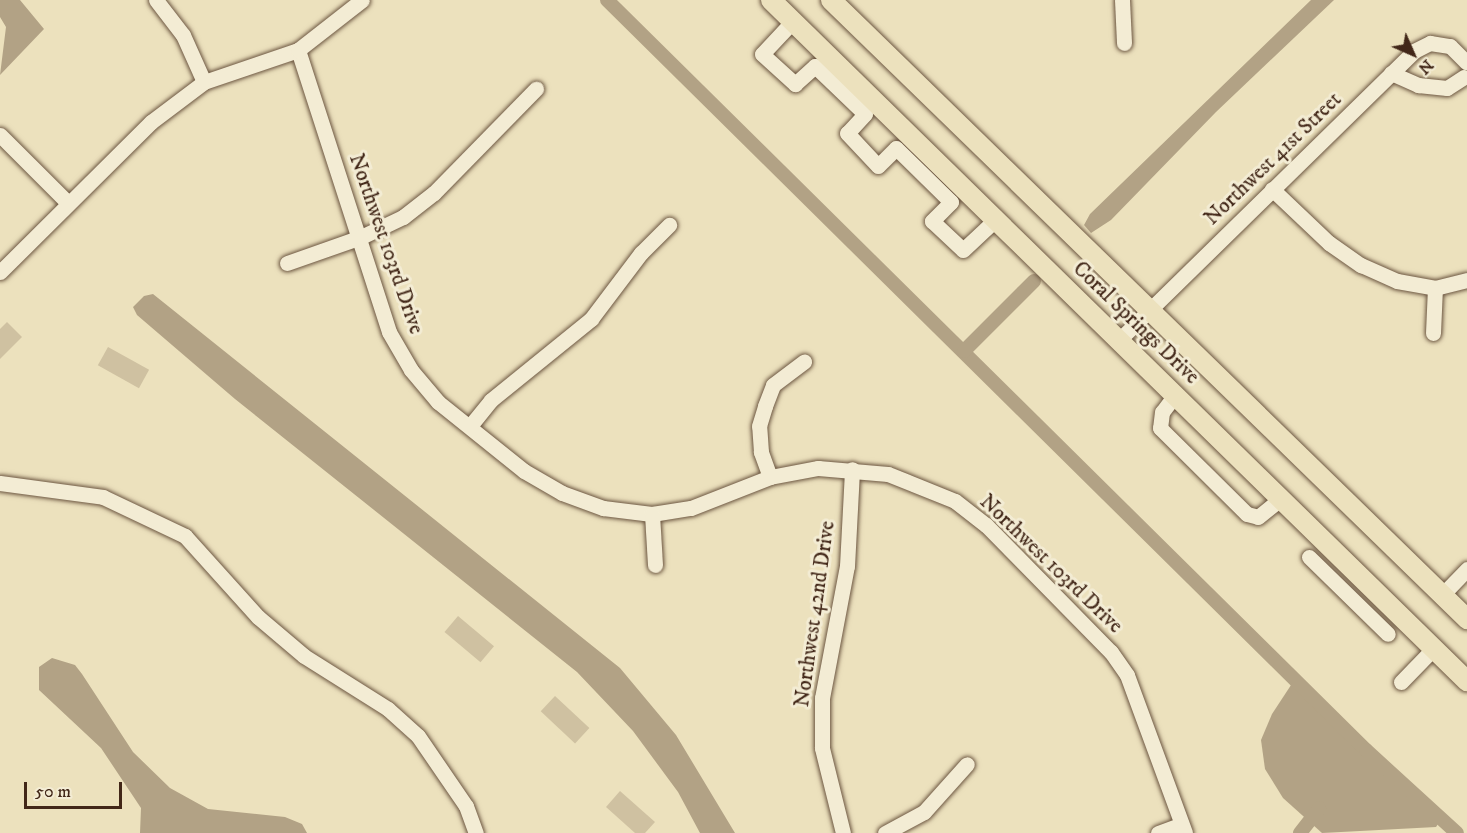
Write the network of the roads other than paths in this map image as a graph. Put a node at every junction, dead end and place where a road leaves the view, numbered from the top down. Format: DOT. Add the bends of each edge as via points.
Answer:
graph roads {
  1 [pos="156,0"];
  2 [pos="362,0"];
  3 [pos="771,0"];
  4 [pos="831,0"];
  5 [pos="1122,0"];
  6 [pos="793,21"];
  7 [pos="1124,43"];
  8 [pos="298,50"];
  9 [pos="1466,70"];
  10 [pos="1391,73"];
  11 [pos="204,82"];
  12 [pos="536,89"];
  13 [pos="871,108"];
  14 [pos="0,135"];
  15 [pos="1272,189"];
  16 [pos="68,202"];
  17 [pos="996,219"];
  18 [pos="669,225"];
  19 [pos="361,237"];
  20 [pos="287,263"];
  21 [pos="0,272"];
  22 [pos="1467,280"];
  23 [pos="1435,288"];
  24 [pos="1148,310"];
  25 [pos="1433,333"];
  26 [pos="1119,340"];
  27 [pos="804,362"];
  28 [pos="1175,396"];
  29 [pos="470,426"];
  30 [pos="852,469"];
  31 [pos="770,477"];
  32 [pos="0,483"];
  33 [pos="1280,499"];
  34 [pos="652,514"];
  35 [pos="1309,557"];
  36 [pos="655,565"];
  37 [pos="1467,569"];
  38 [pos="1365,582"];
  39 [pos="1442,595"];
  40 [pos="1350,597"];
  41 [pos="1467,619"];
  42 [pos="1388,634"];
  43 [pos="1433,649"];
  44 [pos="1467,681"];
  45 [pos="1401,682"];
  46 [pos="967,764"];
  47 [pos="1182,829"];
  48 [pos="476,833"];
  49 [pos="843,833"];
  50 [pos="885,833"];
  51 [pos="1158,833"];
  1 -- 11 [label="street" via="183,35"];
  2 -- 8 [label="street"];
  3 -- 6 [label="main road, Coral Springs Drive"];
  4 -- 24 [label="main road, Coral Springs Drive"];
  5 -- 7 [label="street"];
  6 -- 13 [label="main road, Coral Springs Drive"];
  6 -- 13 [label="street" via="762,54 795,84 815,66"];
  8 -- 11 [label="street"];
  8 -- 19 [label="street, Northwest 103rd Drive"];
  9 -- 10 [label="street" via="1447,88 1418,85"];
  9 -- 10 [label="street, Northwest 41st Street" via="1450,46 1430,43"];
  10 -- 15 [label="street, Northwest 41st Street"];
  11 -- 16 [label="street" via="151,122"];
  12 -- 19 [label="street" via="434,193 403,217"];
  13 -- 17 [label="main road, Coral Springs Drive"];
  13 -- 17 [label="street" via="847,133 878,166 896,148 951,202 932,221 963,249"];
  14 -- 16 [label="street"];
  15 -- 23 [label="street" via="1329,243 1361,266 1397,281"];
  15 -- 24 [label="street, Northwest 41st Street"];
  16 -- 21 [label="street"];
  17 -- 26 [label="main road, Coral Springs Drive"];
  18 -- 29 [label="street" via="641,253 591,320 491,400"];
  19 -- 20 [label="street"];
  19 -- 29 [label="street, Northwest 103rd Drive" via="389,332 411,370 438,402"];
  22 -- 23 [label="street"];
  23 -- 25 [label="street"];
  24 -- 26 [label="street, Northwest 41st Street"];
  24 -- 39 [label="main road, Coral Springs Drive"];
  26 -- 28 [label="main road, Coral Springs Drive"];
  27 -- 31 [label="street" via="773,385 765,405 759,426 761,452"];
  28 -- 33 [label="main road, Coral Springs Drive"];
  28 -- 33 [label="street" via="1162,412 1160,428 1215,483 1247,514 1258,516"];
  29 -- 34 [label="street, Northwest 103rd Drive" via="524,471 562,493 603,508"];
  30 -- 31 [label="street, Northwest 103rd Drive" via="818,468"];
  30 -- 47 [label="street, Northwest 103rd Drive" via="888,474 955,501 986,525 1087,623 1127,675"];
  30 -- 49 [label="street, Northwest 42nd Drive" via="847,566 822,698 822,748"];
  31 -- 34 [label="street, Northwest 103rd Drive" via="691,508"];
  32 -- 48 [label="street" via="103,497 185,536 258,617 304,656 388,709 418,736 466,806"];
  33 -- 38 [label="main road, Coral Springs Drive"];
  34 -- 36 [label="street"];
  35 -- 40 [label="street"];
  37 -- 39 [label="street"];
  38 -- 40 [label="street"];
  38 -- 43 [label="main road, Coral Springs Drive"];
  39 -- 41 [label="main road, Coral Springs Drive"];
  40 -- 42 [label="street"];
  43 -- 44 [label="main road, Coral Springs Drive"];
  43 -- 45 [label="street"];
  46 -- 50 [label="street" via="924,812"];
  47 -- 51 [label="street"];
}
